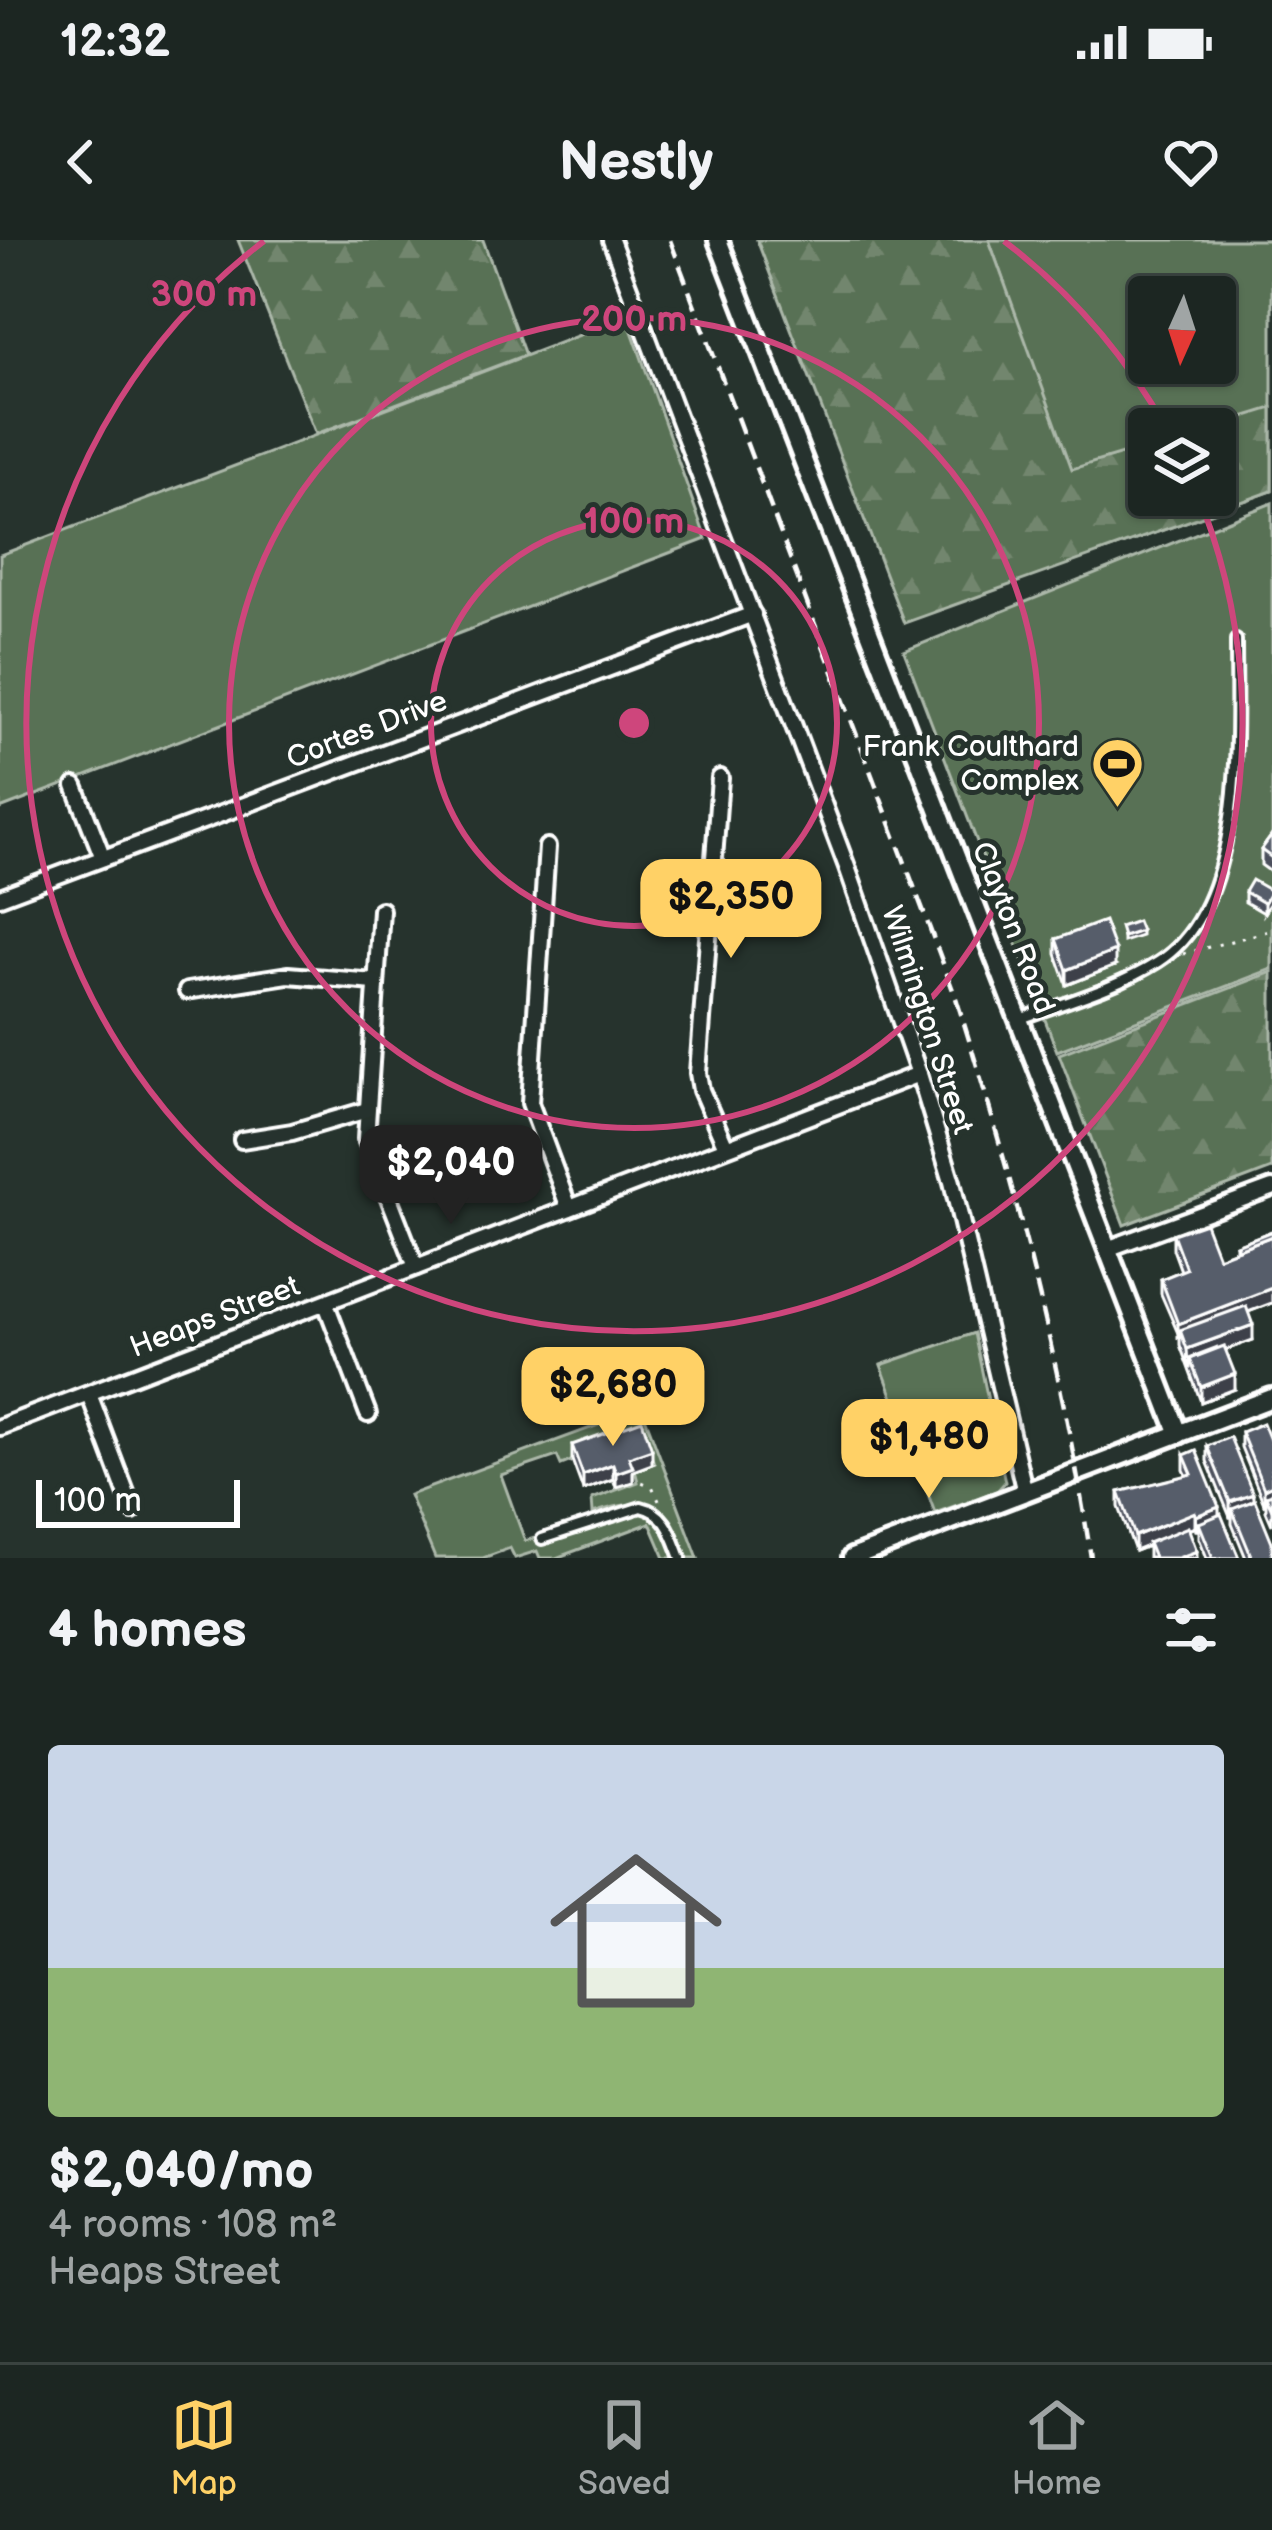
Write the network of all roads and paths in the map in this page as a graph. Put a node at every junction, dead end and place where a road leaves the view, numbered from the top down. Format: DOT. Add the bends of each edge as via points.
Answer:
graph roads {
  1 [pos="611,240"];
  2 [pos="718,240"];
  3 [pos="752,614"];
  4 [pos="1236,640"];
  5 [pos="720,778"];
  6 [pos="75,786"];
  7 [pos="548,847"];
  8 [pos="103,858"];
  9 [pos="0,897"];
  10 [pos="381,910"];
  11 [pos="1272,930"];
  12 [pos="1163,959"];
  13 [pos="375,982"];
  14 [pos="187,992"];
  15 [pos="1019,1020"];
  16 [pos="919,1074"];
  17 [pos="367,1110"];
  18 [pos="242,1140"];
  19 [pos="726,1147"];
  20 [pos="1272,1188"];
  21 [pos="569,1208"];
  22 [pos="1107,1249"];
  23 [pos="416,1267"];
  24 [pos="326,1304"];
  25 [pos="88,1394"];
  26 [pos="1272,1398"];
  27 [pos="368,1414"];
  28 [pos="0,1427"];
  29 [pos="1179,1434"];
  30 [pos="631,1478"];
  31 [pos="1024,1493"];
  32 [pos="133,1511"];
  33 [pos="661,1516"];
  34 [pos="542,1539"];
  35 [pos="681,1558"];
  36 [pos="852,1558"];
  1 -- 3 [label="street, Wilmington Street"];
  2 -- 15 [label="street, Clayton Road"];
  3 -- 8 [label="street, Cortes Drive"];
  3 -- 16 [label="street, Wilmington Street"];
  4 -- 12 [label="lane" via="1236,745 1220,869 1205,914"];
  5 -- 19 [label="street" via="698,1073"];
  6 -- 8 [label="street"];
  7 -- 21 [label="street" via="530,1103"];
  8 -- 9 [label="street, Cortes Drive"];
  10 -- 13 [label="street"];
  11 -- 12 [label="path"];
  12 -- 15 [label="lane"];
  13 -- 14 [label="street" via="288,976"];
  13 -- 17 [label="street"];
  15 -- 22 [label="street, Clayton Road"];
  16 -- 19 [label="street, Heaps Street"];
  16 -- 31 [label="street, Wilmington Street"];
  17 -- 18 [label="street"];
  17 -- 23 [label="street" via="366,1139"];
  19 -- 21 [label="street, Heaps Street"];
  20 -- 22 [label="street"];
  21 -- 23 [label="street, Heaps Street"];
  22 -- 29 [label="street, Clayton Road"];
  23 -- 24 [label="street, Heaps Street"];
  24 -- 25 [label="street, Heaps Street"];
  24 -- 27 [label="street"];
  25 -- 28 [label="street, Heaps Street"];
  25 -- 32 [label="street"];
  26 -- 29 [label="street"];
  29 -- 31 [label="street"];
  30 -- 33 [label="path" via="652,1486"];
  31 -- 36 [label="street"];
  33 -- 34 [label="lane" via="640,1507"];
  33 -- 35 [label="lane"];
}
